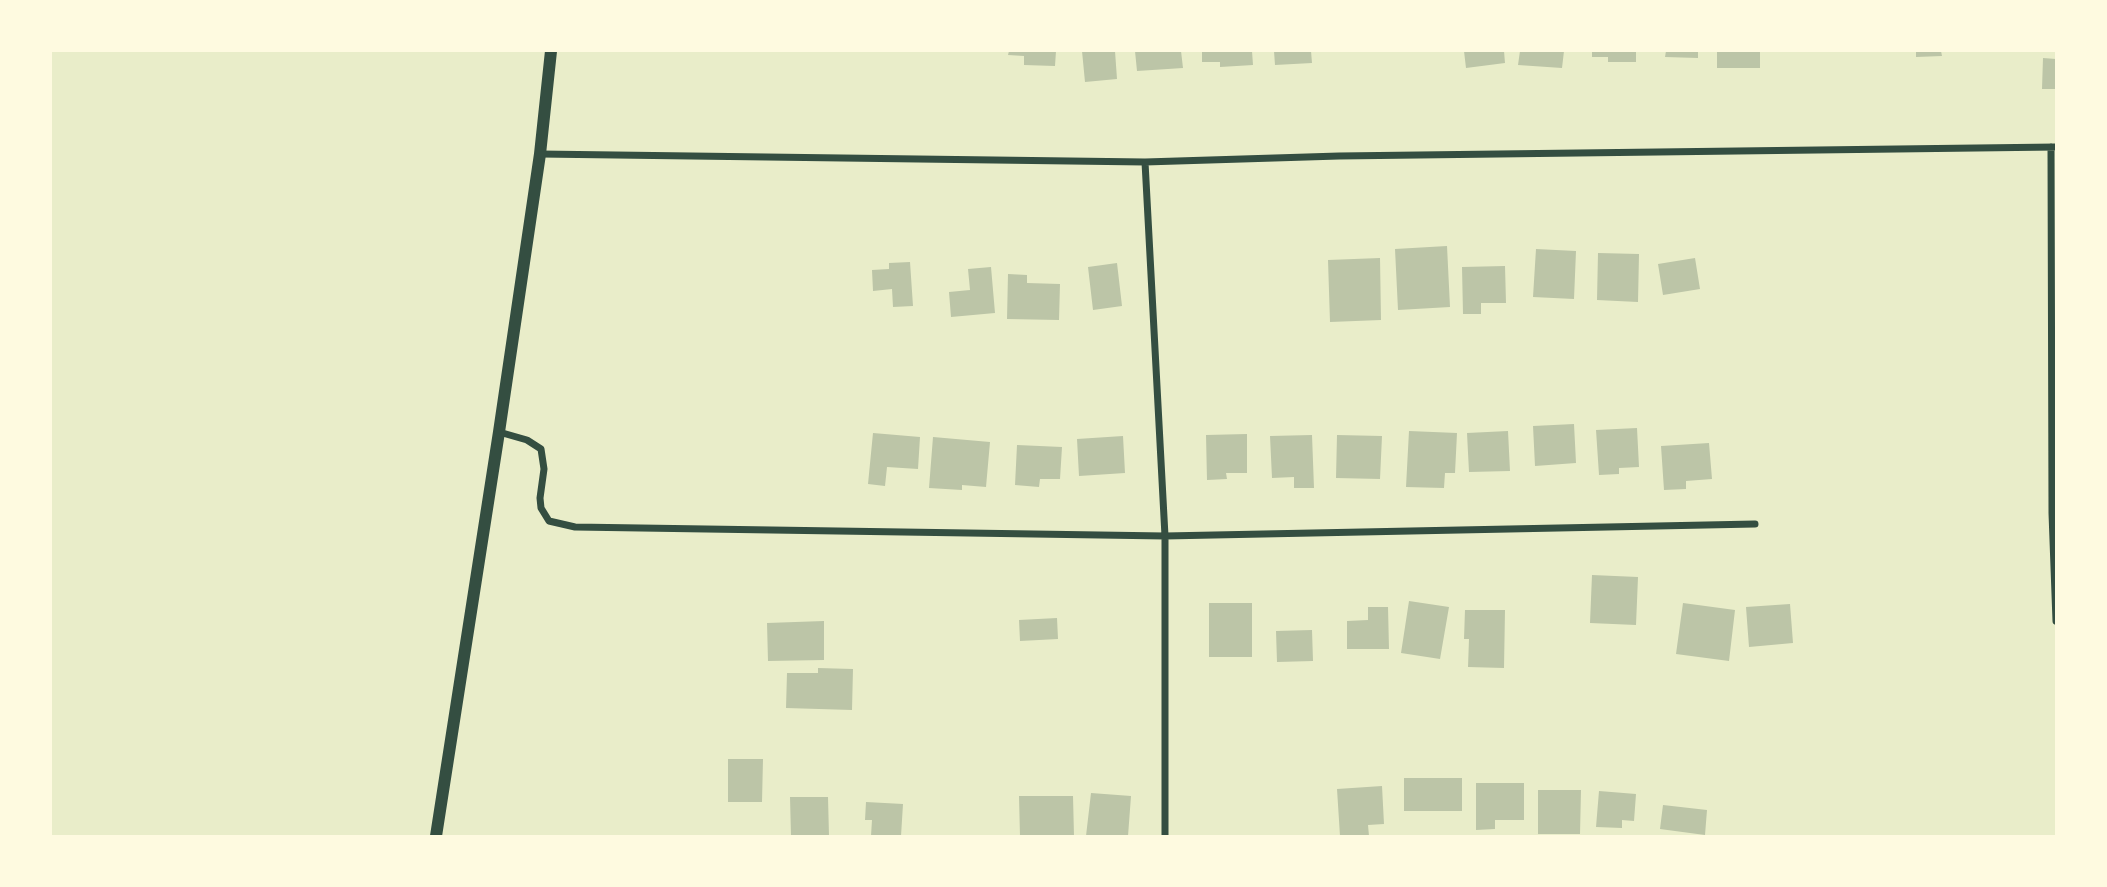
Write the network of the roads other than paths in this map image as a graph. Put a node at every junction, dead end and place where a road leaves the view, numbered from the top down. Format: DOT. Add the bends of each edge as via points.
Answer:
graph roads {
  1 [pos="551,51"];
  2 [pos="2054,147"];
  3 [pos="540,154"];
  4 [pos="1145,162"];
  5 [pos="499,432"];
  6 [pos="2054,513"];
  7 [pos="1755,524"];
  8 [pos="1165,536"];
  9 [pos="2056,621"];
  10 [pos="436,836"];
  11 [pos="1165,836"];
  1 -- 3 [label="street"];
  2 -- 4 [label="street"];
  2 -- 6 [label="street"];
  3 -- 4 [label="street"];
  3 -- 5 [label="street"];
  4 -- 8 [label="street"];
  5 -- 8 [label="street" via="541,449 541,508 550,521 562,526"];
  5 -- 10 [label="street"];
  6 -- 9 [label="street"];
  7 -- 8 [label="street"];
  8 -- 11 [label="street"];
}
